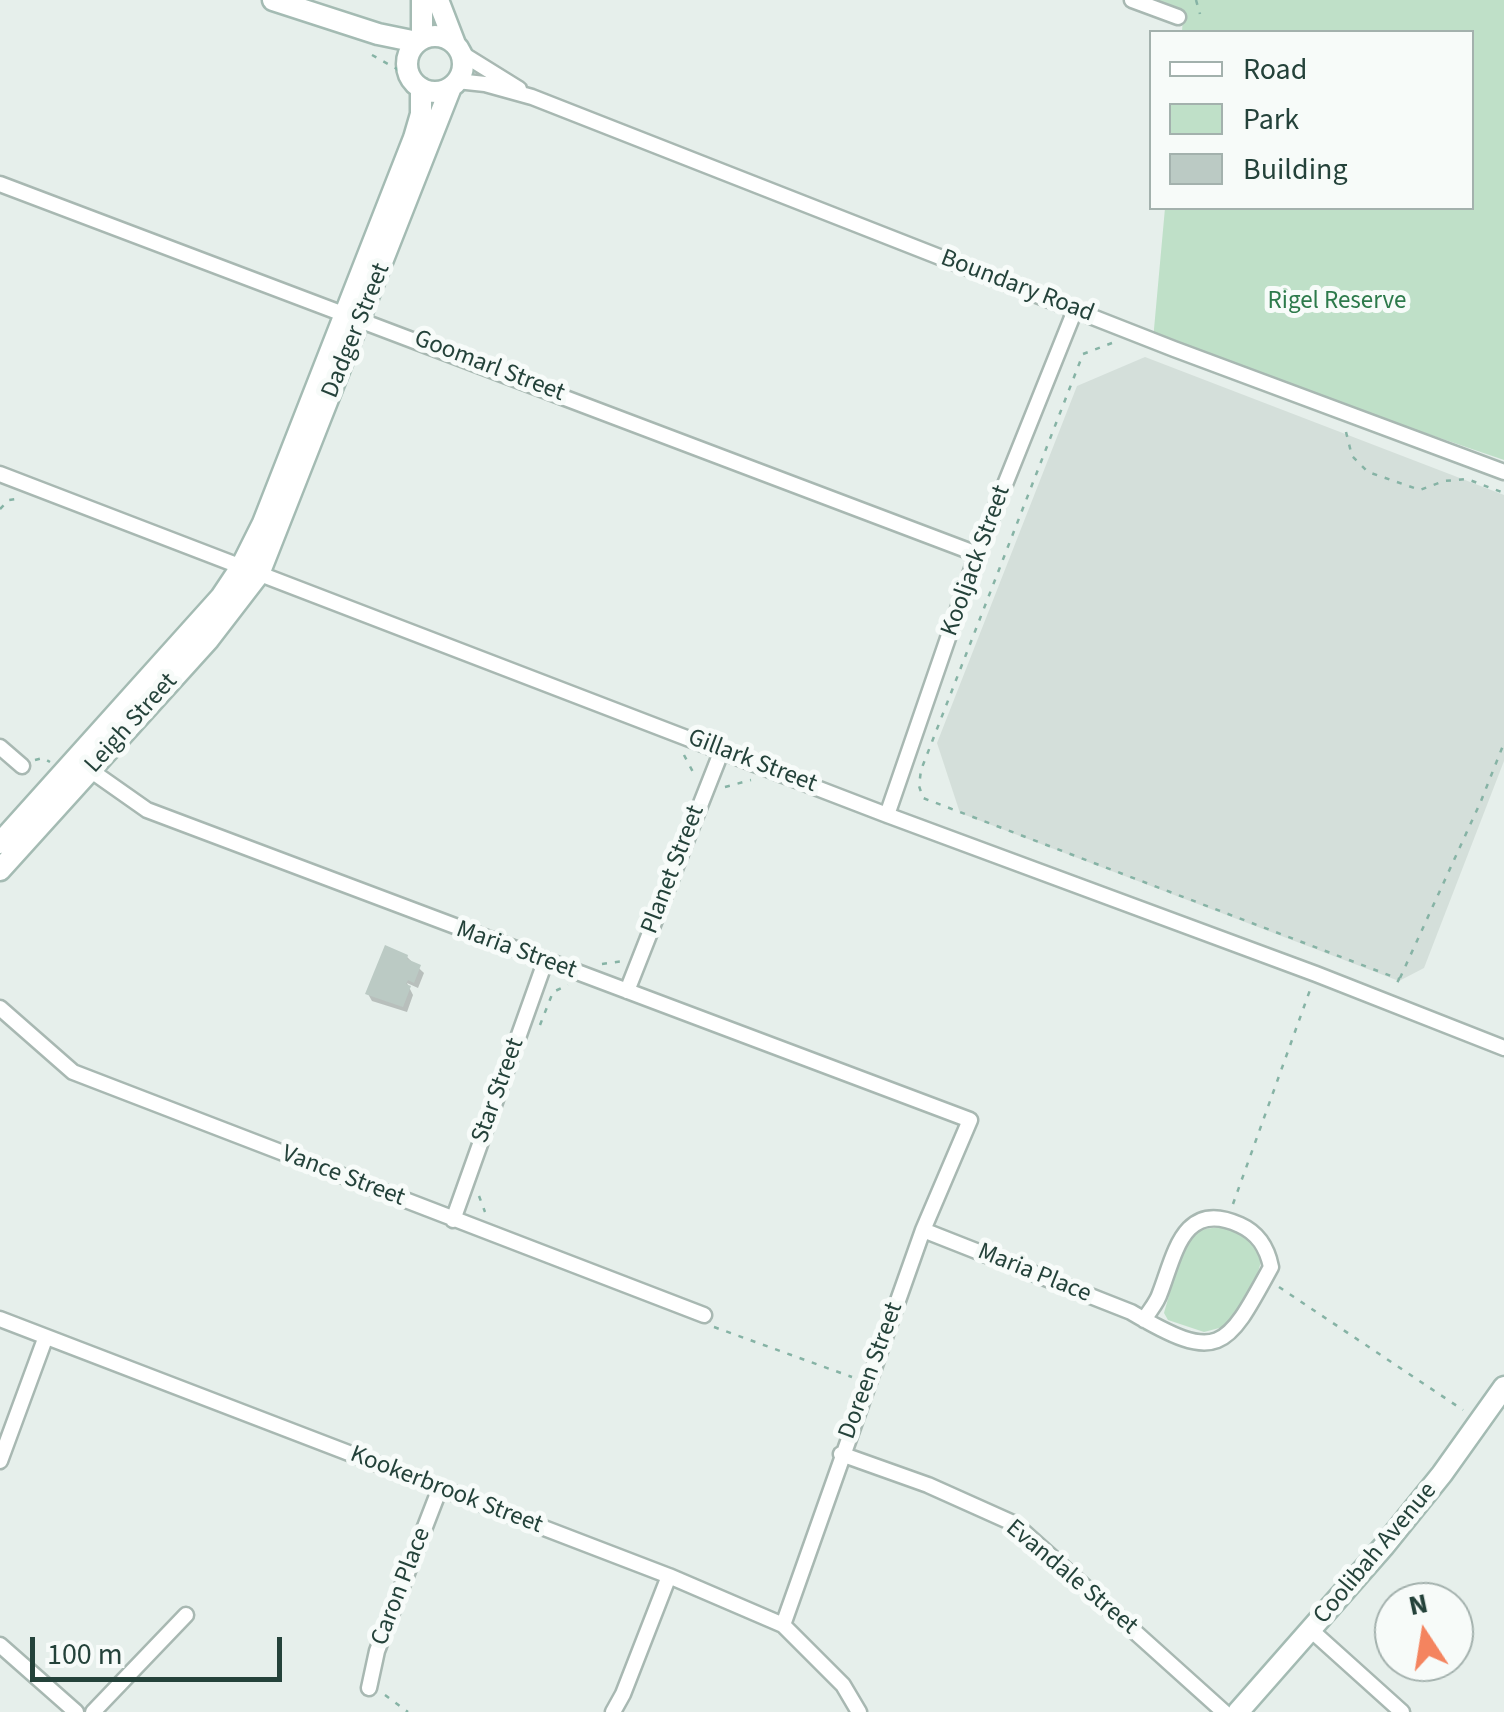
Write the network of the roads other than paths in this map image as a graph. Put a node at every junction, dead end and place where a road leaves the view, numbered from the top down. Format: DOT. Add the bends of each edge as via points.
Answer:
graph roads {
  1 [pos="274,0"];
  2 [pos="422,0"];
  3 [pos="438,0"];
  4 [pos="1132,0"];
  5 [pos="1178,17"];
  6 [pos="340,23"];
  7 [pos="420,40"];
  8 [pos="458,48"];
  9 [pos="411,79"];
  10 [pos="454,84"];
  11 [pos="532,97"];
  12 [pos="0,184"];
  13 [pos="1076,310"];
  14 [pos="354,317"];
  15 [pos="1504,472"];
  16 [pos="2,477"];
  17 [pos="976,554"];
  18 [pos="250,571"];
  19 [pos="0,747"];
  20 [pos="722,750"];
  21 [pos="82,764"];
  22 [pos="22,766"];
  23 [pos="887,816"];
  24 [pos="0,842"];
  25 [pos="0,870"];
  26 [pos="545,962"];
  27 [pos="627,991"];
  28 [pos="0,1008"];
  29 [pos="1504,1048"];
  30 [pos="970,1120"];
  31 [pos="453,1220"];
  32 [pos="923,1230"];
  33 [pos="704,1315"];
  34 [pos="0,1319"];
  35 [pos="1144,1320"];
  36 [pos="45,1339"];
  37 [pos="1502,1394"];
  38 [pos="841,1454"];
  39 [pos="0,1461"];
  40 [pos="440,1488"];
  41 [pos="669,1576"];
  42 [pos="186,1615"];
  43 [pos="782,1625"];
  44 [pos="1312,1631"];
  45 [pos="0,1645"];
  46 [pos="369,1688"];
  47 [pos="76,1712"];
  48 [pos="93,1712"];
  49 [pos="613,1712"];
  50 [pos="859,1712"];
  51 [pos="1224,1712"];
  52 [pos="1238,1712"];
  53 [pos="1402,1712"];
  1 -- 6 [label="street"];
  2 -- 7 [label="street"];
  3 -- 8 [label="street"];
  4 -- 5 [label="street"];
  6 -- 7 [label="street"];
  6 -- 9 [label="street"];
  7 -- 8 [label="street" via="439,36"];
  7 -- 9 [label="street" via="411,48"];
  8 -- 10 [label="street" via="463,68"];
  8 -- 11 [label="street, Boundary Road"];
  9 -- 10 [label="street" via="436,92"];
  9 -- 14 [label="street, Dadger Street" via="420,114"];
  10 -- 11 [label="street, Boundary Road"];
  10 -- 14 [label="street, Dadger Street"];
  11 -- 13 [label="street, Boundary Road"];
  12 -- 14 [label="street, Goomarl Street"];
  13 -- 15 [label="street, Boundary Road"];
  13 -- 17 [label="street, Kooljack Street"];
  14 -- 17 [label="street, Goomarl Street"];
  14 -- 18 [label="street, Dadger Street" via="263,523"];
  16 -- 18 [label="street, Gillark Street"];
  17 -- 23 [label="street, Kooljack Street"];
  18 -- 20 [label="street, Gillark Street"];
  18 -- 21 [label="street, Leigh Street"];
  19 -- 22 [label="street"];
  20 -- 23 [label="street, Gillark Street"];
  20 -- 27 [label="street, Planet Street"];
  21 -- 24 [label="street, Leigh Street"];
  21 -- 25 [label="street, Leigh Street"];
  21 -- 26 [label="street, Maria Street" via="147,810"];
  23 -- 29 [label="street, Gillark Street"];
  26 -- 27 [label="street, Maria Street"];
  26 -- 31 [label="street, Star Street"];
  27 -- 30 [label="street, Maria Street"];
  28 -- 31 [label="street, Vance Street" via="73,1072"];
  30 -- 32 [label="street, Doreen Street"];
  31 -- 33 [label="street, Vance Street"];
  32 -- 35 [label="street, Maria Place"];
  32 -- 38 [label="street, Doreen Street"];
  34 -- 36 [label="street, Kookerbrook Street"];
  35 -- 35 [label="street, Maria Place" via="1176,1336 1218,1341 1236,1327 1271,1267 1265,1246 1227,1219 1200,1221 1178,1243"];
  36 -- 39 [label="street"];
  36 -- 40 [label="street, Kookerbrook Street"];
  37 -- 44 [label="street, Coolibah Avenue"];
  38 -- 43 [label="street, Doreen Street"];
  38 -- 51 [label="street, Evandale Street" via="1015,1524"];
  40 -- 41 [label="street, Kookerbrook Street"];
  40 -- 46 [label="street, Caron Place"];
  41 -- 43 [label="street, Kookerbrook Street"];
  41 -- 49 [label="street"];
  42 -- 48 [label="street"];
  43 -- 50 [label="street, Kookerbrook Street" via="843,1685"];
  44 -- 52 [label="street, Coolibah Avenue"];
  44 -- 53 [label="street"];
  45 -- 47 [label="street"];
}
